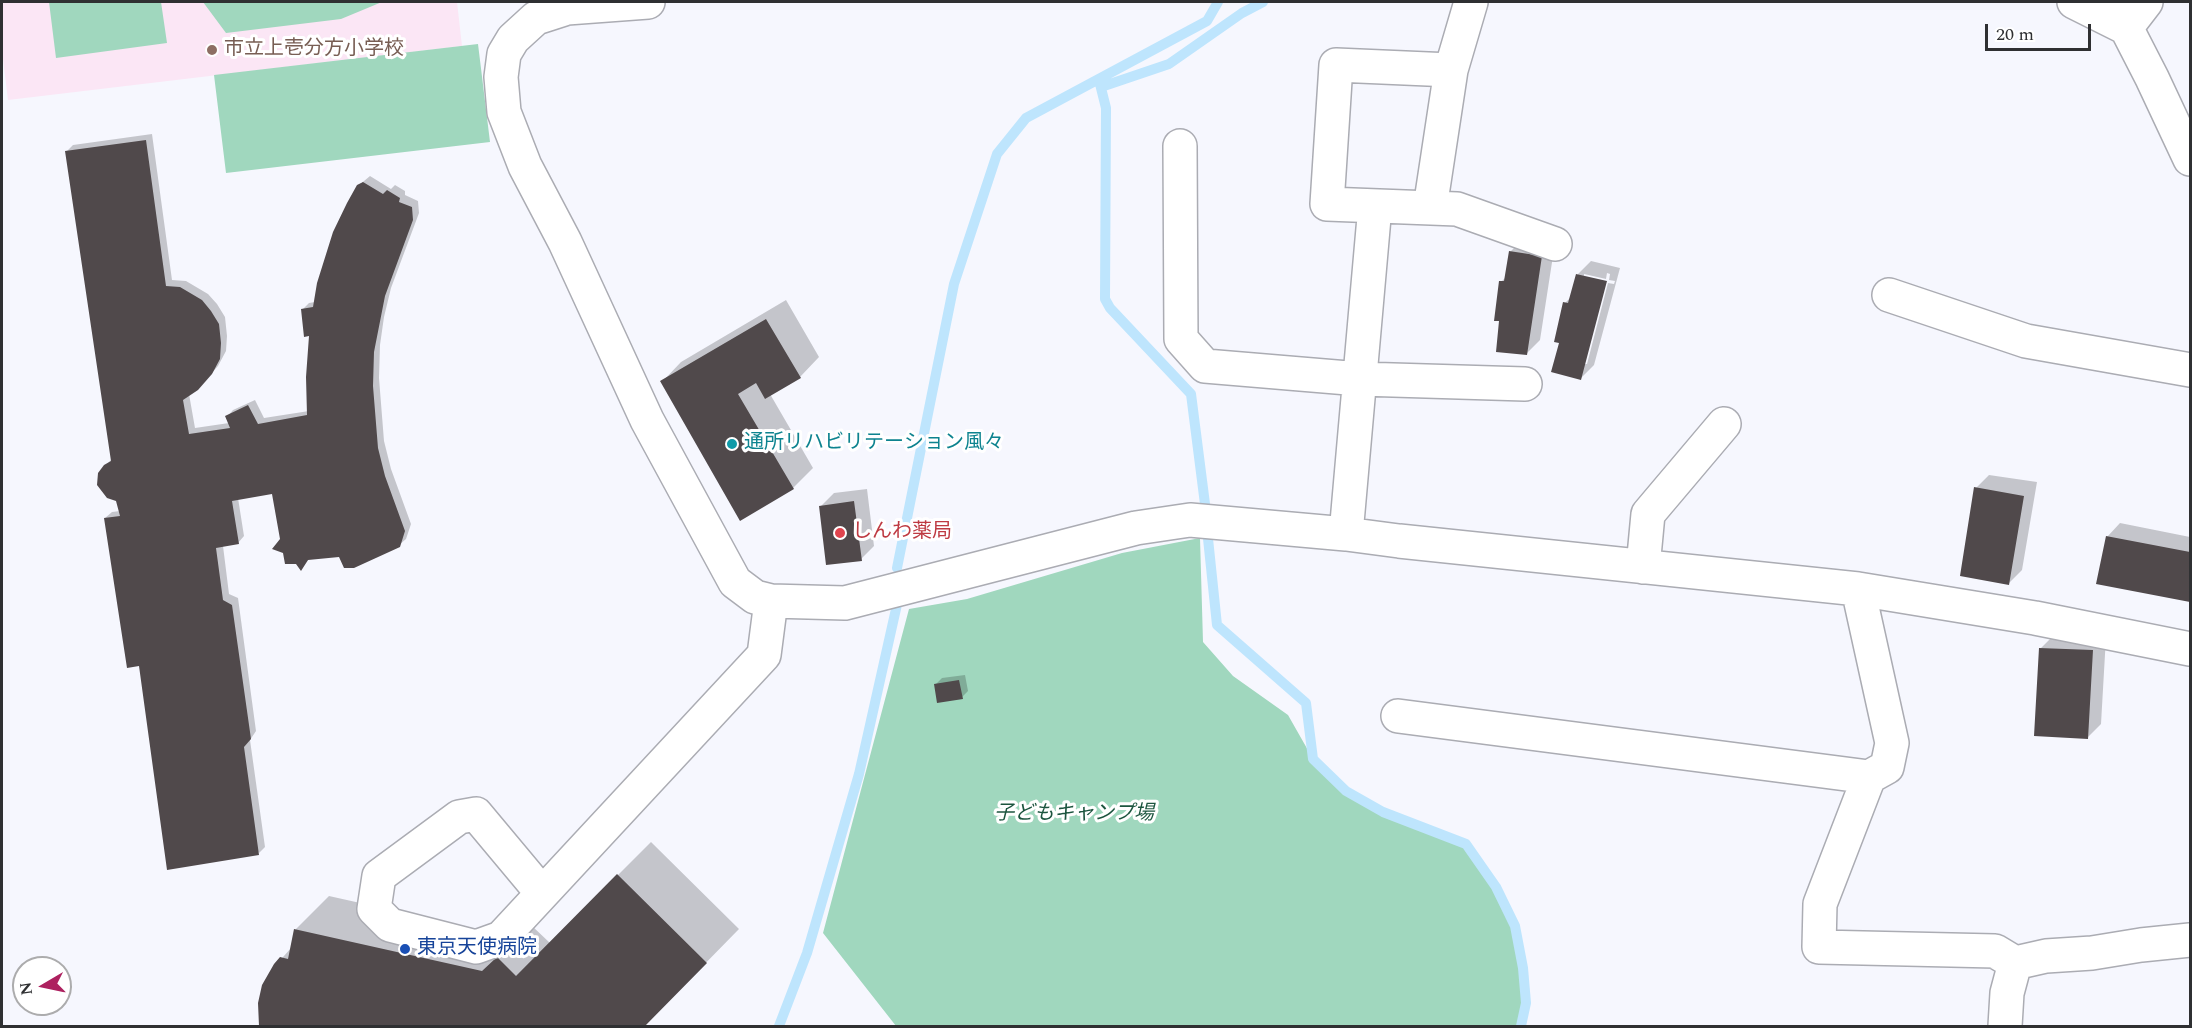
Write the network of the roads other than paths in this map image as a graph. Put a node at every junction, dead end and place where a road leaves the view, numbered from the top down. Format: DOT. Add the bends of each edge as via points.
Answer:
graph roads {
  1 [pos="648,2"];
  2 [pos="1471,2"];
  3 [pos="2074,2"];
  4 [pos="2146,2"];
  5 [pos="2119,15"];
  6 [pos="1451,69"];
  7 [pos="1180,146"];
  8 [pos="2190,159"];
  9 [pos="1375,206"];
  10 [pos="1430,208"];
  11 [pos="1556,244"];
  12 [pos="1889,296"];
  13 [pos="2190,370"];
  14 [pos="1360,379"];
  15 [pos="1525,384"];
  16 [pos="1724,424"];
  17 [pos="1346,534"];
  18 [pos="1643,567"];
  19 [pos="1858,589"];
  20 [pos="771,601"];
  21 [pos="2190,649"];
  22 [pos="1398,716"];
  23 [pos="1869,777"];
  24 [pos="542,893"];
  25 [pos="2190,940"];
  26 [pos="2015,963"];
  27 [pos="2005,1026"];
  1 -- 20 [label="street" via="567,8 536,18 513,39 504,54 504,112 525,166 565,242 647,420 735,582 755,597"];
  2 -- 6 [label="street"];
  3 -- 5 [label="street"];
  4 -- 5 [label="street"];
  5 -- 8 [label="street"];
  6 -- 9 [label="street" via="1336,64 1327,204"];
  6 -- 10 [label="street"];
  7 -- 14 [label="street" via="1181,339 1205,366"];
  9 -- 10 [label="street"];
  9 -- 14 [label="street"];
  10 -- 11 [label="street" via="1457,209"];
  12 -- 13 [label="street" via="2026,341"];
  14 -- 15 [label="street"];
  14 -- 17 [label="street"];
  16 -- 18 [label="street" via="1648,514"];
  17 -- 18 [label="street"];
  17 -- 20 [label="street" via="1190,520 1136,528 845,603"];
  18 -- 19 [label="street"];
  19 -- 21 [label="street"];
  19 -- 23 [label="street" via="1892,743 1887,767"];
  20 -- 24 [label="street" via="764,655"];
  22 -- 23 [label="street"];
  23 -- 26 [label="street" via="1820,903 1820,947 1995,951"];
  24 -- 24 [label="street" via="501,938 476,947 390,926 374,909 379,876 459,817 476,814"];
  25 -- 26 [label="street"];
  26 -- 27 [label="street" via="2007,993"];
}
